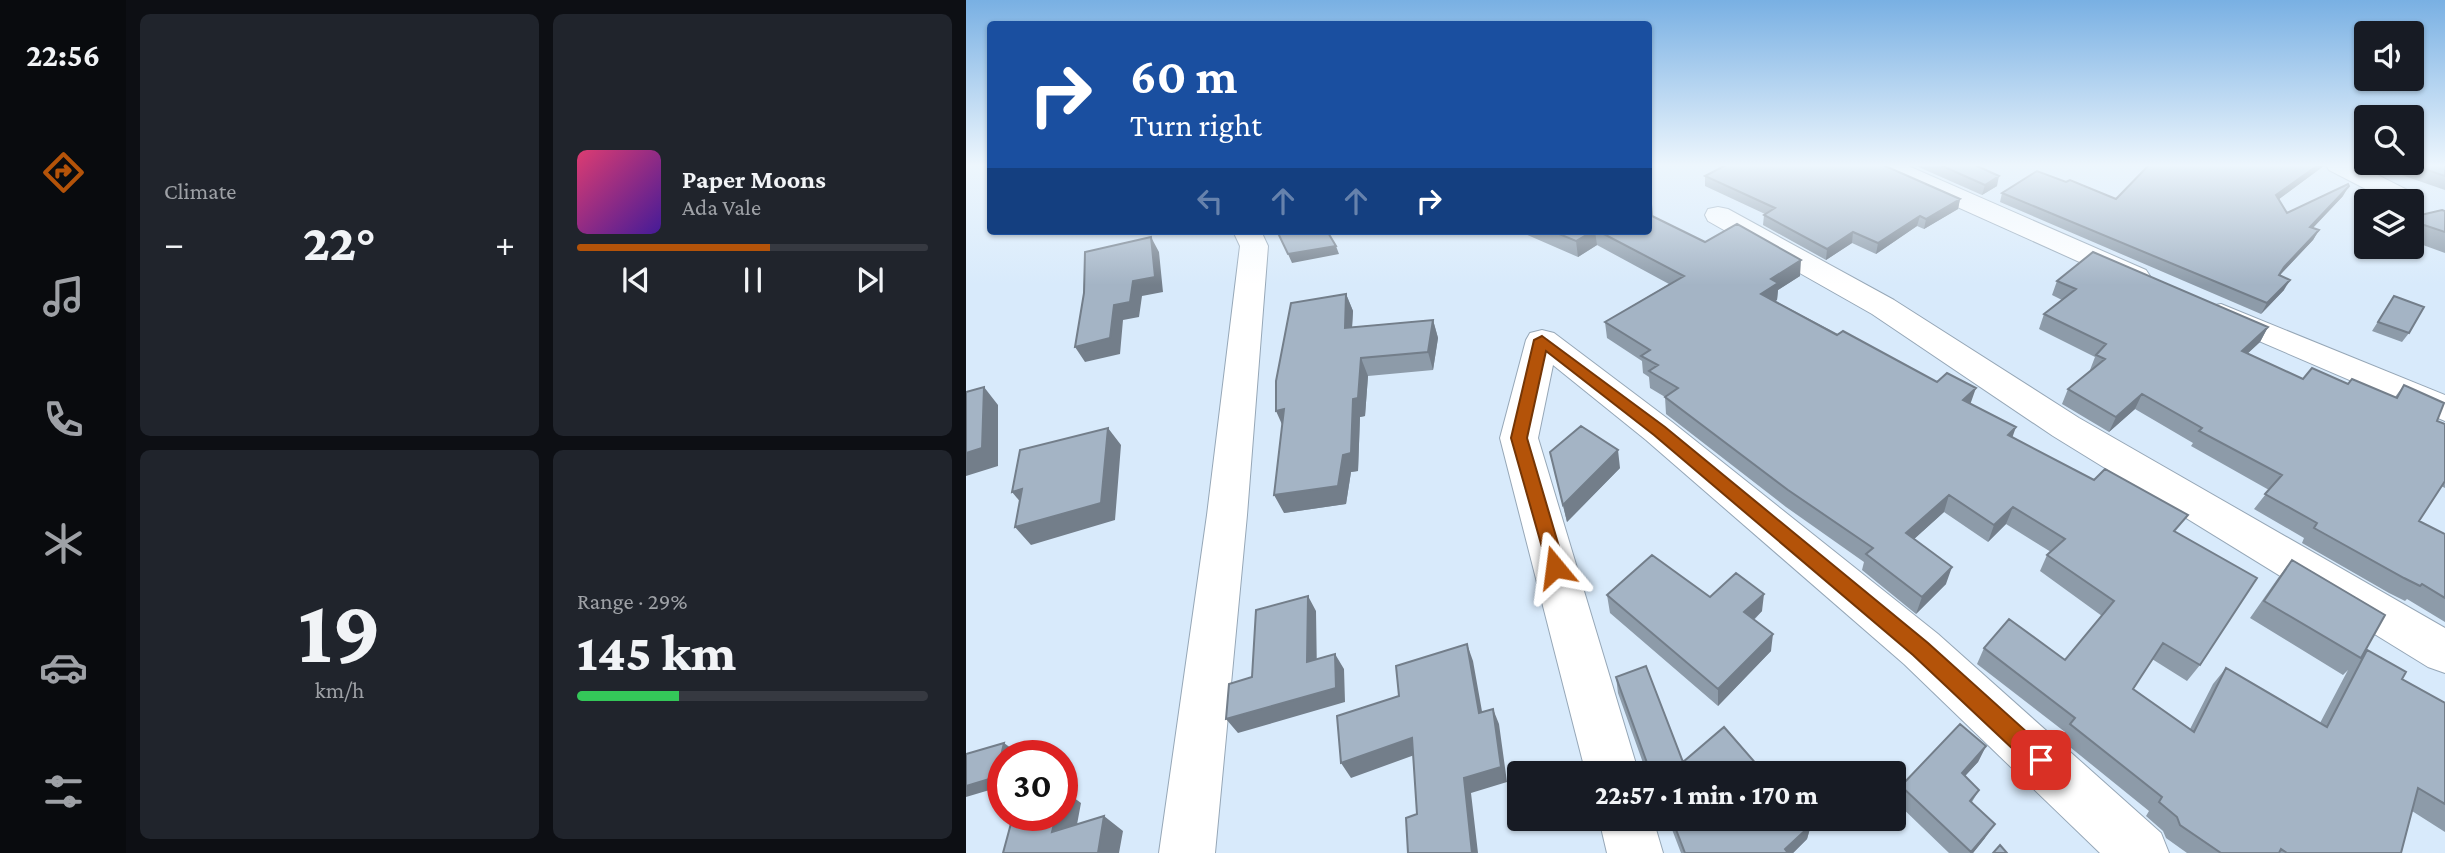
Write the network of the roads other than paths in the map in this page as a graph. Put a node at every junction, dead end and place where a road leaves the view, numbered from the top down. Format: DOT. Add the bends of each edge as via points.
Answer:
graph roads {
  1 [pos="1973,205"];
  2 [pos="1718,215"];
  3 [pos="1249,235"];
  4 [pos="2157,285"];
  5 [pos="2195,302"];
  6 [pos="2445,409"];
  7 [pos="2445,652"];
  8 [pos="1609,761"];
  9 [pos="1629,831"];
  10 [pos="1187,853"];
  11 [pos="1635,853"];
  12 [pos="2141,853"];
  1 -- 4 [label="street"];
  2 -- 7 [label="street" via="1883,307 2066,426"];
  3 -- 10 [label="street" via="1254,246"];
  5 -- 6 [label="street"];
  8 -- 12 [label="street" via="1519,438 1542,340 1660,431 1921,649"];
  9 -- 11 [label="street"];
}
